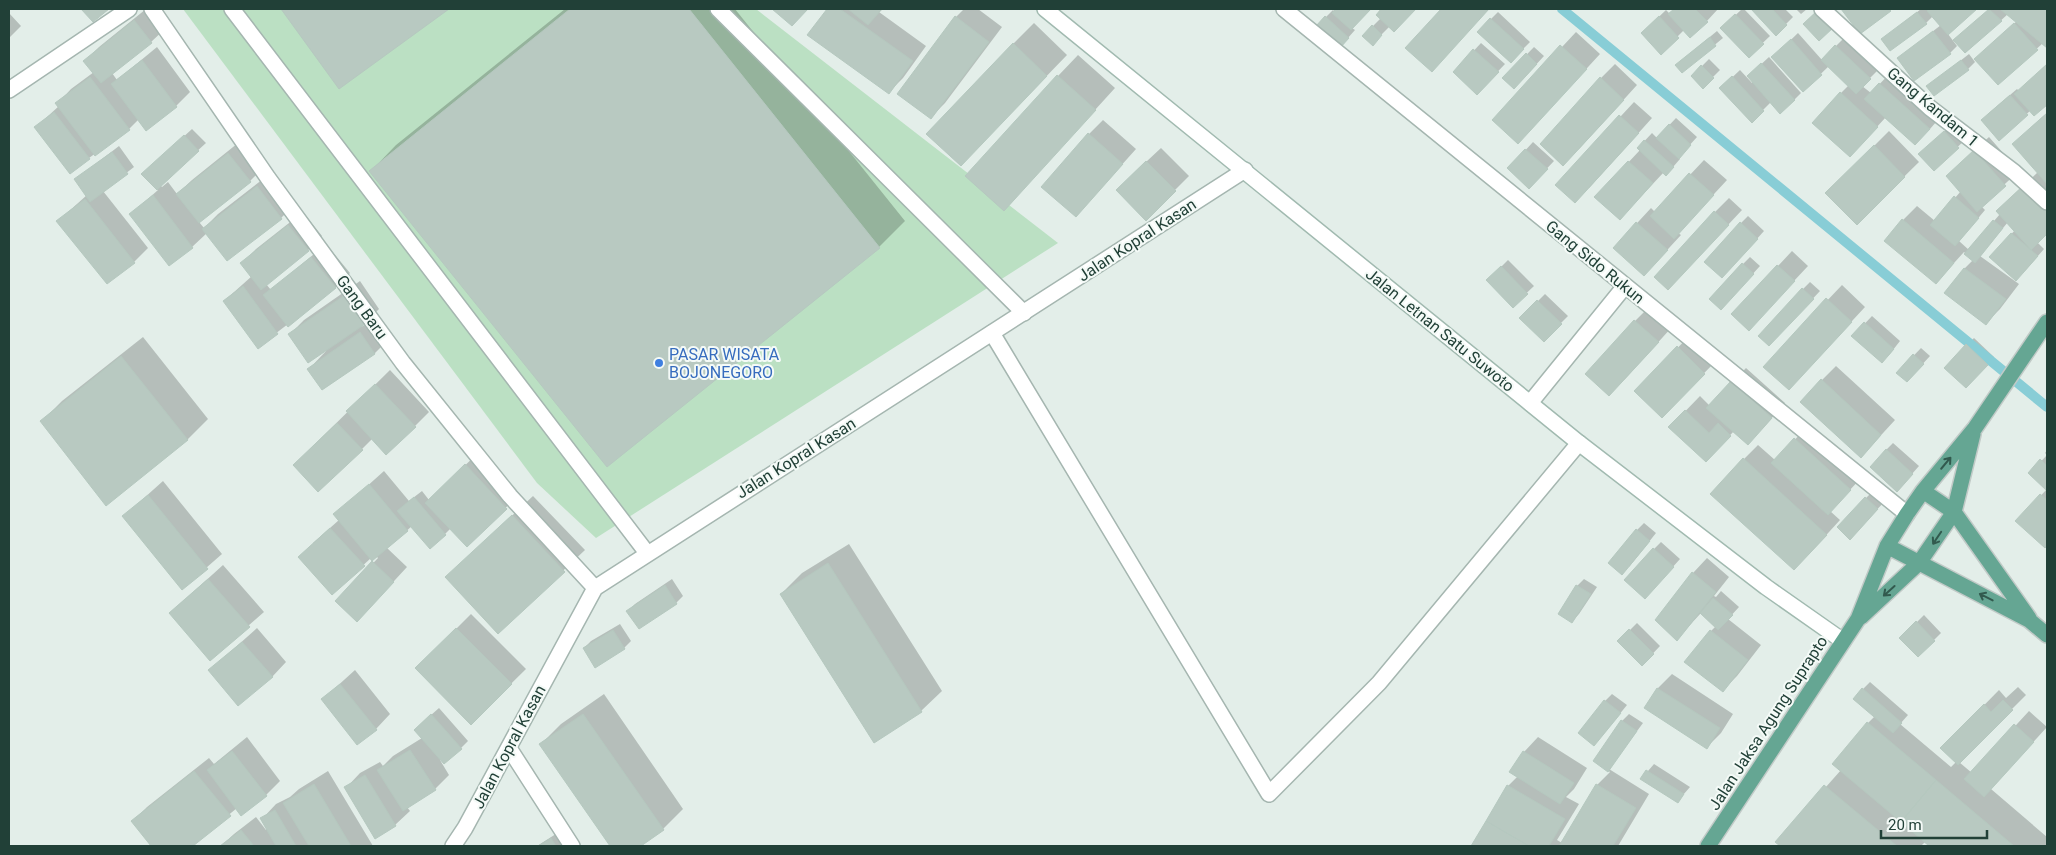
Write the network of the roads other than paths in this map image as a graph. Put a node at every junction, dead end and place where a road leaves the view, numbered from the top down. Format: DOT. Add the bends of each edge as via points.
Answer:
graph roads {
  1 [pos="130,9"];
  2 [pos="152,9"];
  3 [pos="232,9"];
  4 [pos="718,9"];
  5 [pos="1045,9"];
  6 [pos="1284,9"];
  7 [pos="1822,9"];
  8 [pos="9,90"];
  9 [pos="1245,170"];
  10 [pos="2047,202"];
  11 [pos="1625,286"];
  12 [pos="1024,313"];
  13 [pos="2047,322"];
  14 [pos="992,333"];
  15 [pos="1530,403"];
  16 [pos="1979,422"];
  17 [pos="1579,443"];
  18 [pos="1923,491"];
  19 [pos="1954,512"];
  20 [pos="1906,514"];
  21 [pos="1887,546"];
  22 [pos="647,553"];
  23 [pos="1919,563"];
  24 [pos="595,588"];
  25 [pos="1858,619"];
  26 [pos="2030,620"];
  27 [pos="2047,635"];
  28 [pos="1843,641"];
  29 [pos="509,748"];
  30 [pos="453,846"];
  31 [pos="572,846"];
  32 [pos="1708,846"];
  1 -- 8 [label="street"];
  2 -- 24 [label="street, Gang Baru" via="268,178 403,364 510,496"];
  3 -- 22 [label="street"];
  4 -- 12 [label="street"];
  5 -- 9 [label="street, Jalan Letnan Satu Suwoto"];
  6 -- 11 [label="street, Gang Sido Rukun"];
  7 -- 10 [label="street, Gang Kandam 1" via="1930,108 2014,172"];
  9 -- 12 [label="street, Jalan Kopral Kasan"];
  9 -- 15 [label="street, Jalan Letnan Satu Suwoto"];
  11 -- 15 [label="street"];
  11 -- 20 [label="street, Gang Sido Rukun"];
  12 -- 14 [label="street, Jalan Kopral Kasan"];
  13 -- 16 [label="main road, Jalan Jaksa Agung Suprapto"];
  14 -- 17 [label="street" via="1269,794 1379,683"];
  14 -- 22 [label="street, Jalan Kopral Kasan"];
  15 -- 17 [label="street, Jalan Letnan Satu Suwoto"];
  18 -- 16 [label="main road, Jalan Jaksa Agung Suprapto, one-way"];
  16 -- 19 [label="main road, Jalan Jaksa Agung Suprapto"];
  17 -- 28 [label="street, Jalan Letnan Satu Suwoto" via="1766,587"];
  18 -- 19 [label="main road"];
  18 -- 20 [label="main road, Jalan Jaksa Agung Suprapto"];
  19 -- 23 [label="main road, Jalan Jaksa Agung Suprapto, one-way"];
  19 -- 26 [label="main road"];
  20 -- 21 [label="main road, Jalan Jaksa Agung Suprapto"];
  21 -- 23 [label="main road"];
  21 -- 25 [label="main road, Jalan Jaksa Agung Suprapto"];
  22 -- 24 [label="street, Jalan Kopral Kasan"];
  23 -- 25 [label="main road, Jalan Jaksa Agung Suprapto, one-way"];
  26 -- 23 [label="main road, one-way"];
  24 -- 29 [label="street, Jalan Kopral Kasan"];
  25 -- 28 [label="main road, Jalan Jaksa Agung Suprapto"];
  26 -- 27 [label="main road"];
  28 -- 32 [label="main road, Jalan Jaksa Agung Suprapto"];
  29 -- 30 [label="street, Jalan Kopral Kasan"];
  29 -- 31 [label="street"];
}
